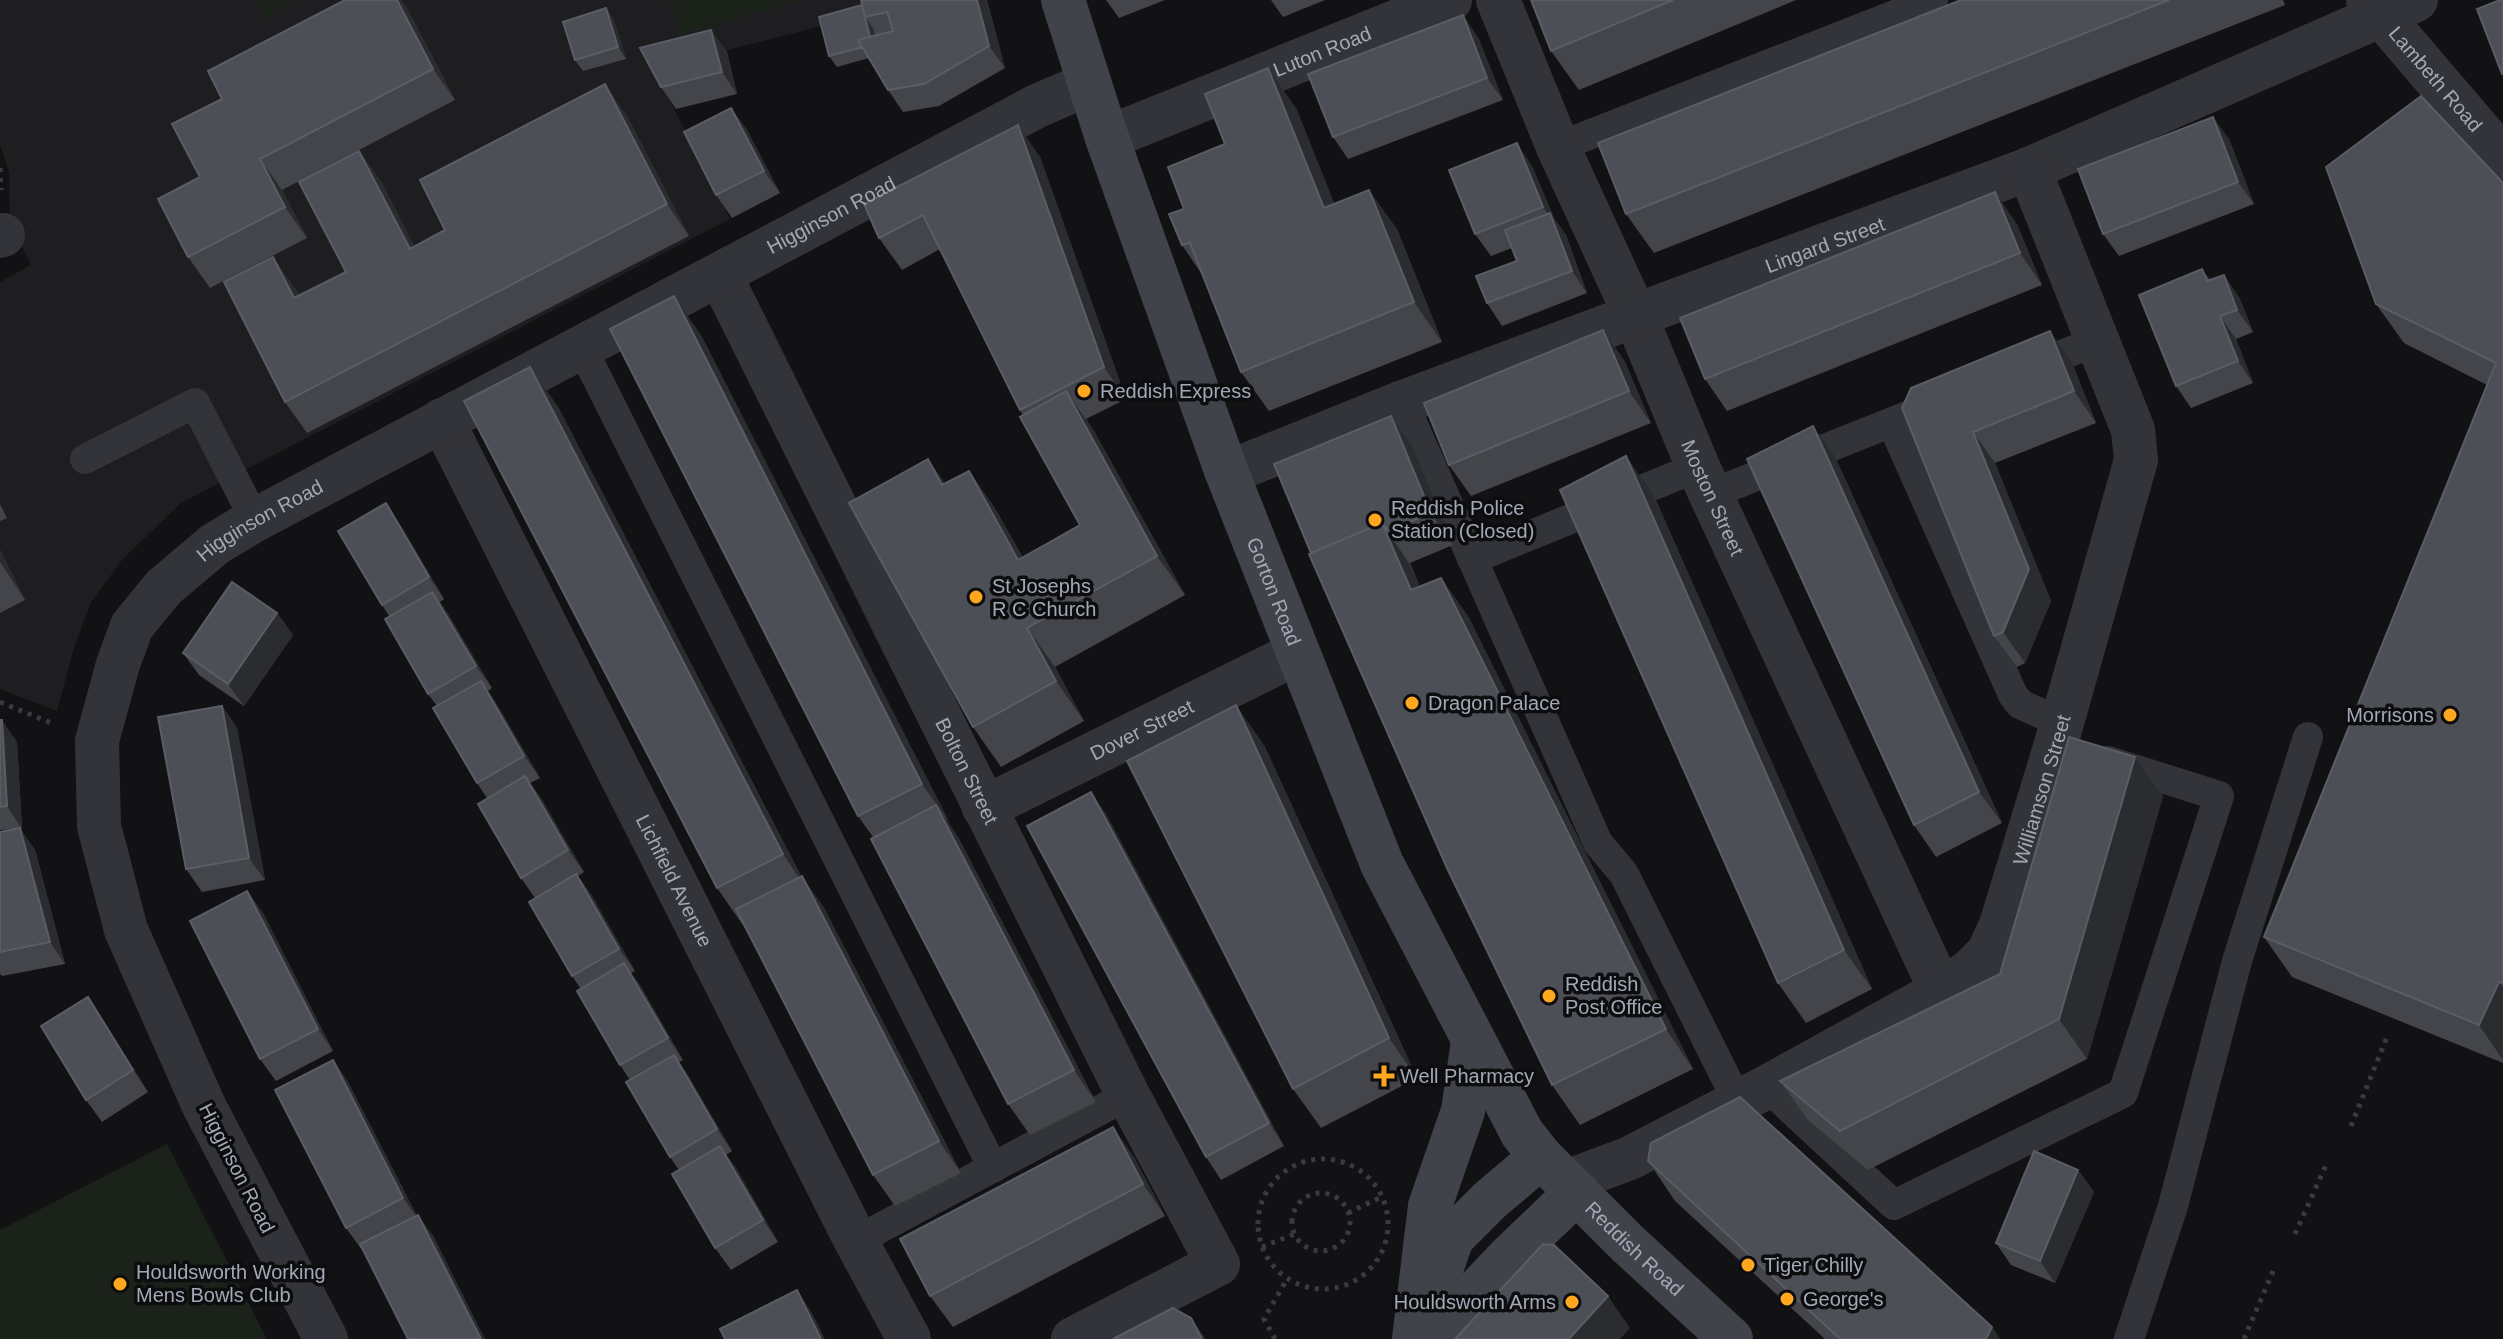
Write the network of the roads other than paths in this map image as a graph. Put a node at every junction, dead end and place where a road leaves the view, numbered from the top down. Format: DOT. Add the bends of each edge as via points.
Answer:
graph roads {
  1 [pos="1063,0"];
  2 [pos="1450,0"];
  3 [pos="1498,0"];
  4 [pos="1933,0"];
  5 [pos="2388,5"];
  6 [pos="1088,84"];
  7 [pos="1107,138"];
  8 [pos="1558,147"];
  9 [pos="2503,158"];
  10 [pos="2029,169"];
  11 [pos="720,275"];
  12 [pos="1636,317"];
  13 [pos="2097,341"];
  14 [pos="582,348"];
  15 [pos="2009,376"];
  16 [pos="1965,393"];
  17 [pos="1403,402"];
  18 [pos="442,420"];
  19 [pos="1892,423"];
  20 [pos="85,459"];
  21 [pos="1227,473"];
  22 [pos="1705,481"];
  23 [pos="255,520"];
  24 [pos="1472,559"];
  25 [pos="1297,653"];
  26 [pos="2059,734"];
  27 [pos="2308,737"];
  28 [pos="984,808"];
  29 [pos="1941,991"];
  30 [pos="1473,1041"];
  31 [pos="1752,1094"];
  32 [pos="1128,1095"];
  33 [pos="993,1168"];
  34 [pos="1561,1177"];
  35 [pos="856,1241"];
  36 [pos="326,1339"];
  37 [pos="909,1339"];
  38 [pos="1073,1339"];
  39 [pos="1416,1339"];
  40 [pos="1431,1339"];
  41 [pos="1731,1339"];
  42 [pos="2129,1339"];
  1 -- 6 [label="main road, Gorton Road"];
  2 -- 7 [label="street, Luton Road"];
  3 -- 8 [label="street, Moston Street"];
  4 -- 8 [label="lane"];
  5 -- 9 [label="street, Lambeth Road"];
  5 -- 10 [label="street, Lingard Street"];
  6 -- 7 [label="main road, Gorton Road"];
  6 -- 11 [label="street, Higginson Road"];
  7 -- 21 [label="main road, Gorton Road"];
  8 -- 12 [label="street, Moston Street"];
  10 -- 12 [label="street, Lingard Street"];
  10 -- 13 [label="street, Williamson Street"];
  11 -- 14 [label="street, Higginson Road"];
  11 -- 28 [label="street, Bolton Street"];
  12 -- 17 [label="street, Lingard Street"];
  12 -- 22 [label="street, Moston Street"];
  13 -- 15 [label="lane"];
  13 -- 26 [label="street, Williamson Street" via="2133,430 2136,460"];
  14 -- 18 [label="street, Higginson Road"];
  14 -- 33 [label="lane"];
  16 -- 19 [label="lane"];
  17 -- 21 [label="street, Lingard Street"];
  17 -- 24 [label="lane"];
  18 -- 23 [label="street, Higginson Road"];
  18 -- 35 [label="street, Lichfield Avenue"];
  19 -- 22 [label="lane"];
  19 -- 26 [label="lane" via="2013,695"];
  20 -- 23 [label="lane" via="195,403"];
  21 -- 25 [label="main road, Gorton Road"];
  22 -- 24 [label="lane"];
  22 -- 29 [label="street, Moston Street"];
  23 -- 36 [label="street, Higginson Road" via="215,544 164,587 132,626 97,741 99,826 126,930 192,1079"];
  24 -- 31 [label="lane" via="1598,843 1624,874"];
  25 -- 28 [label="street, Dover Street"];
  25 -- 30 [label="main road, Gorton Road" via="1382,864"];
  26 -- 29 [label="street, Williamson Street" via="1988,953"];
  26 -- 31 [label="lane" via="2219,796 2123,1093 1894,1205"];
  27 -- 42 [label="lane" via="2237,961 2173,1206"];
  28 -- 32 [label="street, Bolton Street"];
  29 -- 31 [label="street, Williamson Street"];
  30 -- 34 [label="main road, Gorton Road" via="1522,1133"];
  30 -- 39 [label="main road" via="1463,1111 1430,1206"];
  31 -- 34 [label="street, Williamson Street" via="1630,1158"];
  32 -- 33 [label="lane"];
  32 -- 38 [label="street, Bolton Street" via="1218,1264"];
  33 -- 35 [label="lane"];
  34 -- 39 [label="main road" via="1490,1200 1452,1238"];
  34 -- 40 [label="main road" via="1510,1256"];
  34 -- 41 [label="main road, Reddish Road"];
  35 -- 37 [label="street, Lichfield Avenue"];
}
